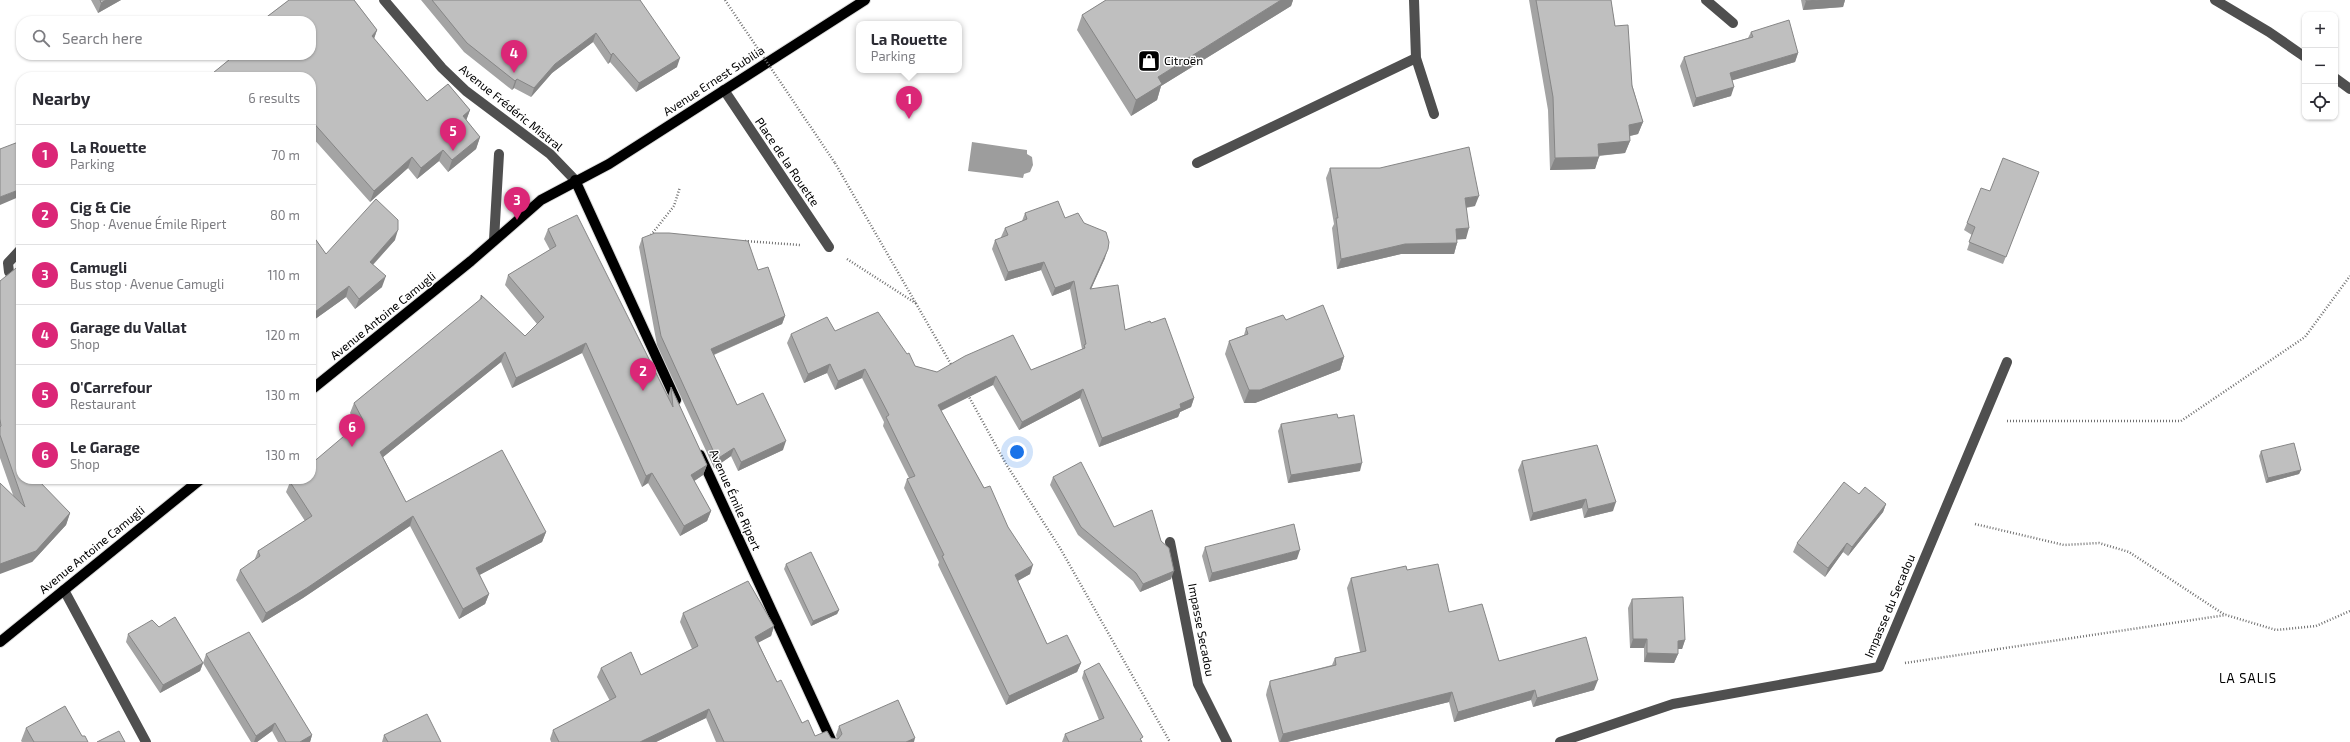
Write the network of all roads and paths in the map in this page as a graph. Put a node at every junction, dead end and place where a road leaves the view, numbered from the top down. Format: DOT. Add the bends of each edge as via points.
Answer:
graph roads {
  1 [pos="384,0"];
  2 [pos="725,0"];
  3 [pos="865,0"];
  4 [pos="1414,0"];
  5 [pos="1706,0"];
  6 [pos="2215,0"];
  7 [pos="1733,23"];
  8 [pos="2302,55"];
  9 [pos="1416,58"];
  10 [pos="2338,80"];
  11 [pos="2350,89"];
  12 [pos="724,90"];
  13 [pos="1434,114"];
  14 [pos="499,154"];
  15 [pos="1197,163"];
  16 [pos="575,180"];
  17 [pos="680,187"];
  18 [pos="658,235"];
  19 [pos="494,240"];
  20 [pos="744,241"];
  21 [pos="829,247"];
  22 [pos="16,254"];
  23 [pos="9,272"];
  24 [pos="2350,276"];
  25 [pos="918,304"];
  26 [pos="2007,362"];
  27 [pos="952,367"];
  28 [pos="316,386"];
  29 [pos="964,388"];
  30 [pos="680,410"];
  31 [pos="1979,426"];
  32 [pos="697,446"];
  33 [pos="195,484"];
  34 [pos="1975,524"];
  35 [pos="1170,542"];
  36 [pos="64,590"];
  37 [pos="2350,611"];
  38 [pos="2226,616"];
  39 [pos="0,642"];
  40 [pos="1879,667"];
  41 [pos="146,742"];
  42 [pos="832,742"];
  43 [pos="1170,742"];
  44 [pos="1227,742"];
  45 [pos="1560,742"];
  1 -- 16 [label="street, Avenue Frédéric Mistral" via="442,68 466,91 550,154"];
  2 -- 25 [label="path, bridge" via="835,163"];
  3 -- 12 [label="main road, Avenue Ernest Subilia"];
  4 -- 9 [label="street"];
  5 -- 7 [label="street"];
  6 -- 8 [label="street"];
  9 -- 13 [label="street"];
  9 -- 15 [label="street"];
  10 -- 11 [label="street"];
  12 -- 16 [label="main road, Avenue Ernest Subilia" via="610,164"];
  12 -- 21 [label="street, Place de la Rouette"];
  14 -- 19 [label="street"];
  16 -- 19 [label="main road, Avenue Ernest Subilia" via="540,200"];
  16 -- 30 [label="main road"];
  17 -- 18 [label="path" via="674,206 651,235"];
  19 -- 28 [label="main road, Avenue Antoine Camugli"];
  20 -- 21 [label="path"];
  21 -- 25 [label="path"];
  22 -- 23 [label="street" via="8,263"];
  24 -- 31 [label="path" via="2305,337 2181,421 2009,421"];
  25 -- 27 [label="path"];
  26 -- 31 [label="street, Impasse du Secadou"];
  29 -- 43 [label="path" via="1006,464 1060,548"];
  31 -- 40 [label="street, Impasse du Secadou"];
  32 -- 42 [label="main road, Avenue Émile Ripert"];
  33 -- 36 [label="main road, Avenue Antoine Camugli"];
  34 -- 38 [label="path" via="2064,545 2099,543 2128,552"];
  35 -- 44 [label="street, Impasse Secadou" via="1198,684"];
  36 -- 39 [label="main road, Avenue Antoine Camugli"];
  36 -- 41 [label="street"];
  37 -- 38 [label="path" via="2316,626 2276,630"];
  38 -- 40 [label="path"];
  40 -- 45 [label="street, Impasse du Secadou" via="1673,704"];
}
